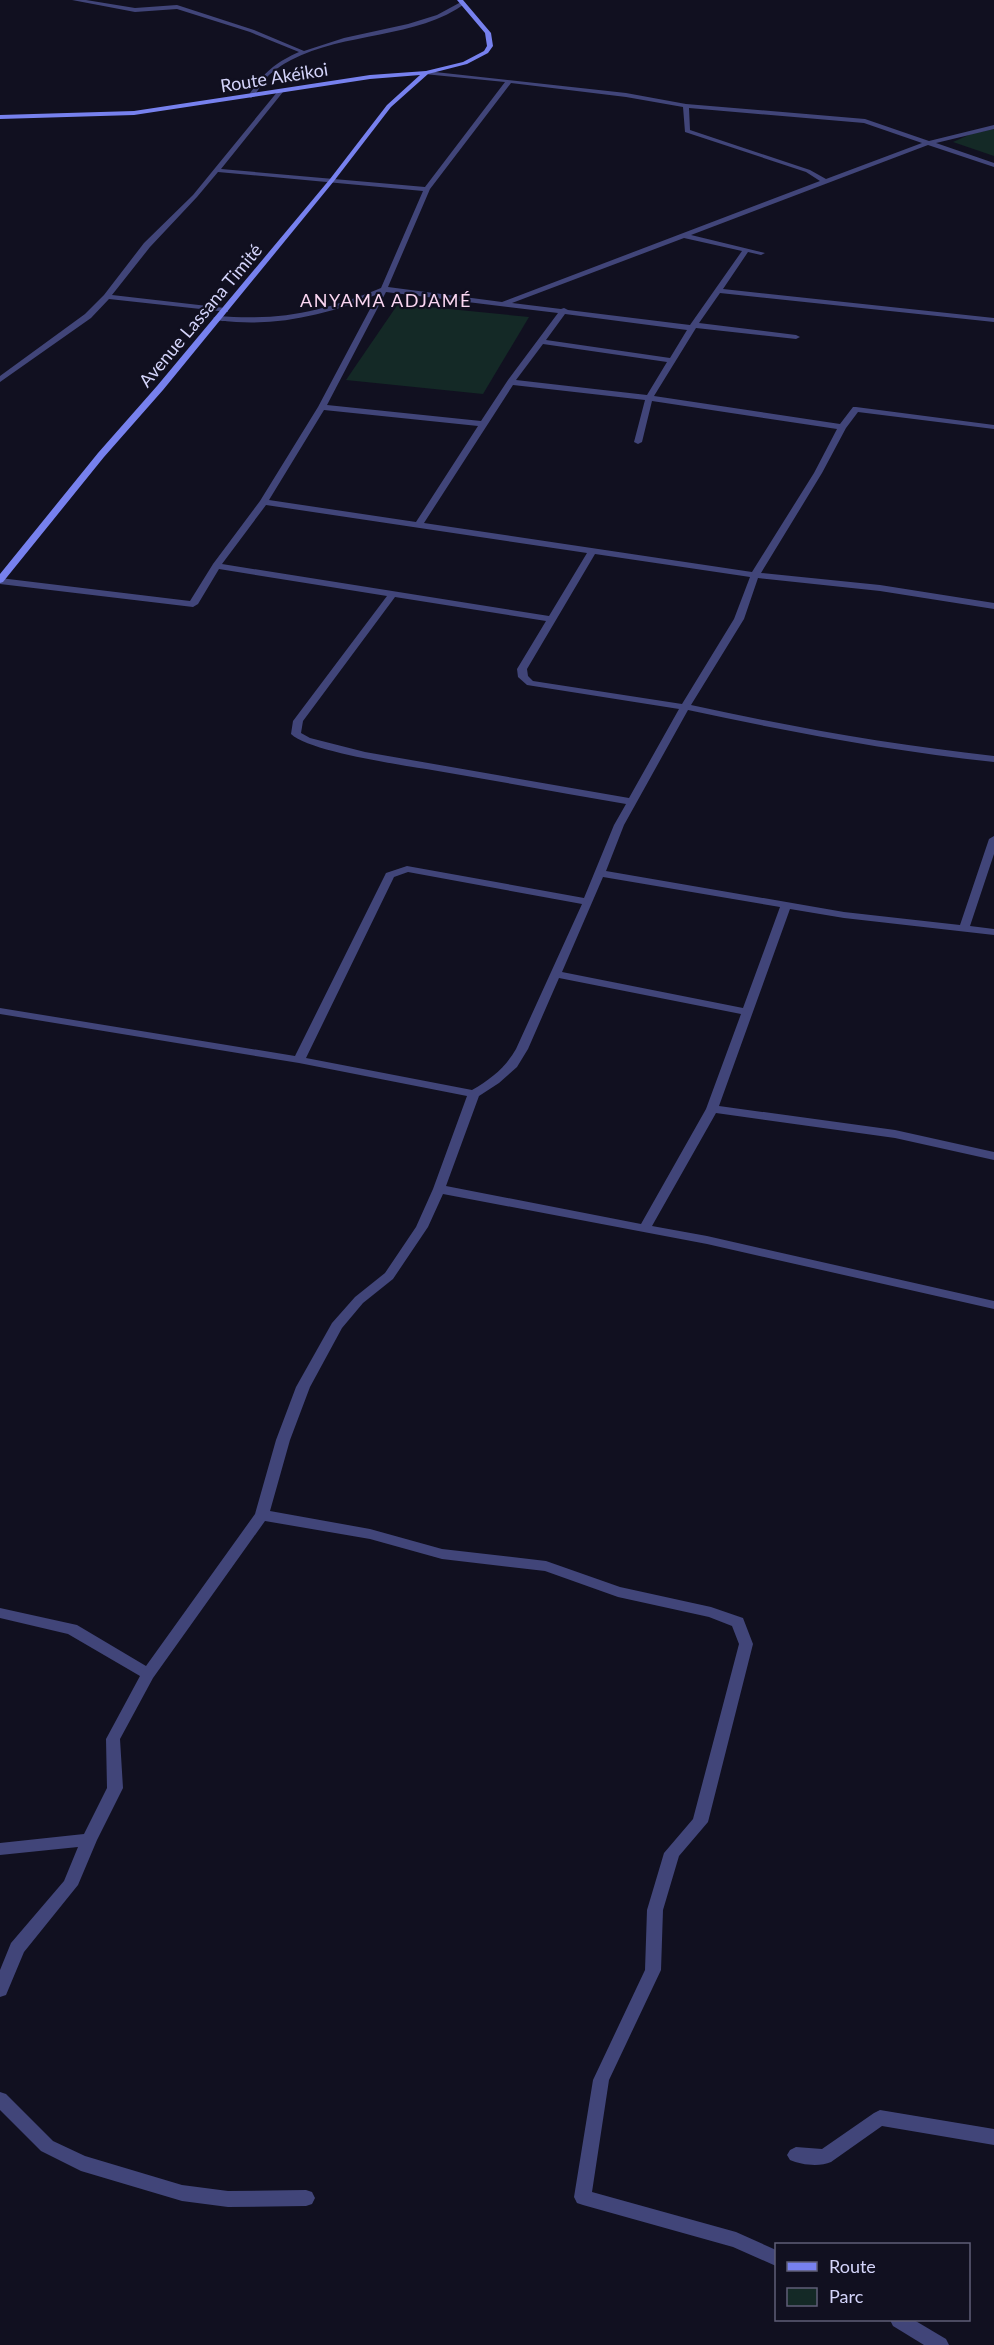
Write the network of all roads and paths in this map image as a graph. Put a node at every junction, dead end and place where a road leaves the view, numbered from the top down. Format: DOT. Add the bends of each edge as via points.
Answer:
graph roads {
  1 [pos="75,0"];
  2 [pos="462,2"];
  3 [pos="301,51"];
  4 [pos="426,73"];
  5 [pos="509,81"];
  6 [pos="280,92"];
  7 [pos="250,96"];
  8 [pos="686,106"];
  9 [pos="0,117"];
  10 [pos="994,127"];
  11 [pos="927,143"];
  12 [pos="994,165"];
  13 [pos="215,170"];
  14 [pos="332,180"];
  15 [pos="824,181"];
  16 [pos="427,189"];
  17 [pos="685,236"];
  18 [pos="746,250"];
  19 [pos="761,253"];
  20 [pos="384,289"];
  21 [pos="719,291"];
  22 [pos="107,297"];
  23 [pos="503,304"];
  24 [pos="225,310"];
  25 [pos="564,310"];
  26 [pos="217,318"];
  27 [pos="994,320"];
  28 [pos="693,326"];
  29 [pos="796,337"];
  30 [pos="542,342"];
  31 [pos="670,360"];
  32 [pos="0,380"];
  33 [pos="511,382"];
  34 [pos="648,398"];
  35 [pos="322,407"];
  36 [pos="483,424"];
  37 [pos="842,427"];
  38 [pos="994,427"];
  39 [pos="638,442"];
  40 [pos="264,501"];
  41 [pos="419,524"];
  42 [pos="593,550"];
  43 [pos="216,566"];
  44 [pos="755,575"];
  45 [pos="0,580"];
  46 [pos="393,593"];
  47 [pos="994,606"];
  48 [pos="553,619"];
  49 [pos="685,707"];
  50 [pos="994,759"];
  51 [pos="632,802"];
  52 [pos="994,839"];
  53 [pos="600,873"];
  54 [pos="588,902"];
  55 [pos="786,906"];
  56 [pos="964,928"];
  57 [pos="994,932"];
  58 [pos="557,974"];
  59 [pos="0,1011"];
  60 [pos="746,1012"];
  61 [pos="299,1060"];
  62 [pos="474,1094"];
  63 [pos="712,1109"];
  64 [pos="994,1156"];
  65 [pos="439,1189"];
  66 [pos="645,1228"];
  67 [pos="994,1305"];
  68 [pos="262,1515"];
  69 [pos="0,1613"];
  70 [pos="148,1674"];
  71 [pos="89,1840"];
  72 [pos="0,1849"];
  73 [pos="0,1990"];
  74 [pos="0,2099"];
  75 [pos="994,2137"];
  76 [pos="796,2155"];
  77 [pos="306,2198"];
  78 [pos="775,2257"];
  79 [pos="902,2321"];
  80 [pos="940,2345"];
  1 -- 3 [label="street" via="135,10 177,7"];
  2 -- 3 [label="street" via="445,14 418,24"];
  2 -- 4 [label="street, Route Akéikoi" via="488,33 490,46 465,63"];
  3 -- 7 [label="street" via="274,66 257,82"];
  4 -- 5 [label="street"];
  4 -- 6 [label="street, Route Akéikoi" via="370,77"];
  4 -- 14 [label="street, Avenue Lassana Timité" via="389,106"];
  5 -- 8 [label="street"];
  5 -- 16 [label="street"];
  6 -- 7 [label="street, Route Akéikoi"];
  6 -- 13 [label="street"];
  7 -- 9 [label="street, Route Akéikoi" via="135,113"];
  8 -- 11 [label="street" via="865,121"];
  8 -- 15 [label="street" via="687,131 808,171"];
  10 -- 11 [label="street"];
  11 -- 12 [label="street"];
  11 -- 15 [label="street"];
  13 -- 14 [label="street"];
  13 -- 22 [label="street" via="147,245"];
  14 -- 16 [label="street"];
  14 -- 24 [label="street, Avenue Lassana Timité"];
  15 -- 17 [label="street"];
  16 -- 20 [label="street"];
  17 -- 18 [label="street"];
  17 -- 23 [label="street"];
  18 -- 19 [label="street"];
  18 -- 21 [label="street"];
  20 -- 23 [label="street"];
  20 -- 26 [label="street" via="351,303 290,319 255,322"];
  20 -- 35 [label="street"];
  21 -- 27 [label="street"];
  21 -- 28 [label="street"];
  22 -- 24 [label="street"];
  22 -- 32 [label="street" via="88,316"];
  23 -- 25 [label="street"];
  24 -- 26 [label="street, Avenue Lassana Timité"];
  25 -- 28 [label="street"];
  25 -- 30 [label="street"];
  26 -- 45 [label="street, Avenue Lassana Timité"];
  28 -- 29 [label="street"];
  28 -- 31 [label="street"];
  30 -- 31 [label="street"];
  30 -- 33 [label="street"];
  31 -- 34 [label="street"];
  33 -- 34 [label="street"];
  33 -- 36 [label="street"];
  34 -- 37 [label="street"];
  34 -- 39 [label="street"];
  35 -- 36 [label="street"];
  35 -- 40 [label="street"];
  36 -- 41 [label="street"];
  37 -- 38 [label="street" via="856,410"];
  37 -- 44 [label="street"];
  40 -- 41 [label="street"];
  40 -- 43 [label="street"];
  41 -- 42 [label="street"];
  42 -- 44 [label="street"];
  42 -- 48 [label="street"];
  43 -- 45 [label="street" via="193,604"];
  43 -- 46 [label="street"];
  44 -- 47 [label="street" via="880,588"];
  44 -- 49 [label="street" via="740,619"];
  46 -- 48 [label="street"];
  46 -- 51 [label="street" via="298,721 296,734 364,755"];
  48 -- 49 [label="street" via="522,669 523,677 530,683"];
  49 -- 50 [label="street" via="754,722"];
  49 -- 51 [label="street"];
  51 -- 53 [label="street"];
  52 -- 56 [label="street"];
  53 -- 54 [label="street"];
  53 -- 55 [label="street"];
  54 -- 58 [label="street"];
  54 -- 61 [label="street" via="408,869 390,875"];
  55 -- 56 [label="street"];
  55 -- 60 [label="street"];
  56 -- 57 [label="street"];
  58 -- 60 [label="street"];
  58 -- 62 [label="street" via="511,1066 495,1082"];
  59 -- 61 [label="street"];
  60 -- 63 [label="street"];
  61 -- 62 [label="street"];
  62 -- 65 [label="street"];
  63 -- 64 [label="street" via="895,1134"];
  63 -- 66 [label="street"];
  65 -- 66 [label="street"];
  65 -- 68 [label="street" via="406,1254 337,1326 303,1387"];
  66 -- 67 [label="street"];
  68 -- 70 [label="street"];
  68 -- 78 [label="street" via="370,1534 442,1554 546,1566 618,1592 711,1611 738,1622 746,1644 700,1822 672,1853 655,1910 653,1970 601,2080 583,2197 736,2240"];
  69 -- 70 [label="street" via="72,1629"];
  70 -- 71 [label="street" via="113,1739 115,1788"];
  71 -- 72 [label="street"];
  71 -- 73 [label="street" via="70,1885 17,1948"];
  74 -- 77 [label="street" via="47,2146 81,2163 182,2193 228,2199"];
  75 -- 76 [label="street" via="880,2118 825,2157"];
  79 -- 80 [label="street"];
}
